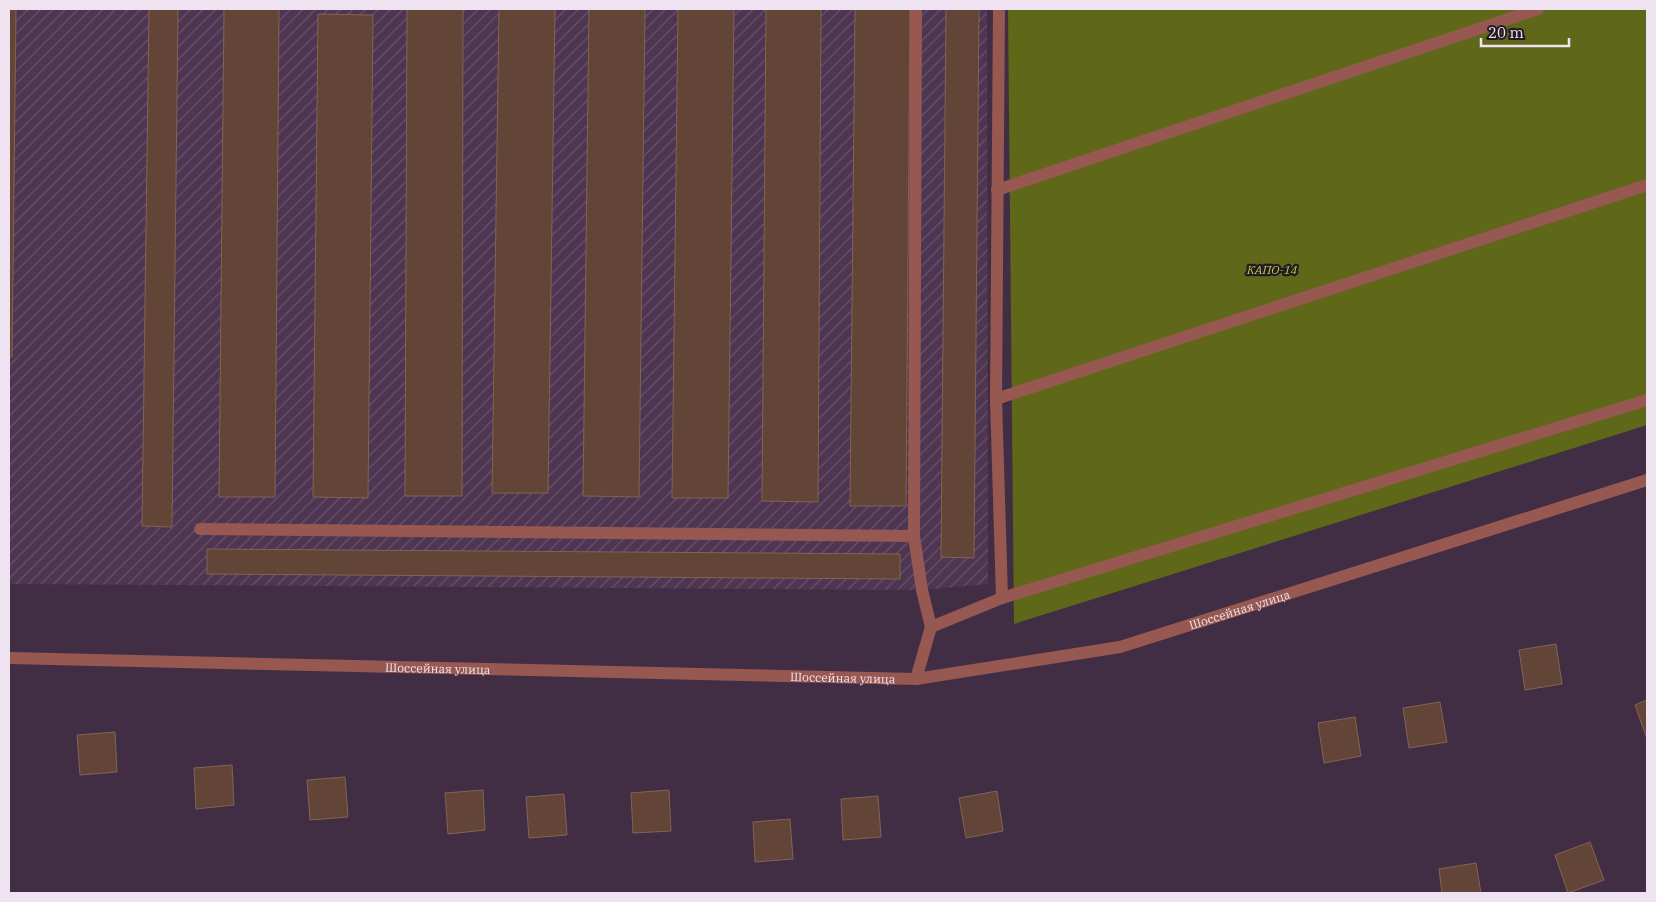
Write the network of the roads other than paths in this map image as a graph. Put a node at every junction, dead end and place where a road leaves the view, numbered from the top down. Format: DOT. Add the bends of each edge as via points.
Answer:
graph roads {
  1 [pos="916,9"];
  2 [pos="999,9"];
  3 [pos="1538,9"];
  4 [pos="1647,185"];
  5 [pos="997,190"];
  6 [pos="996,399"];
  7 [pos="1647,400"];
  8 [pos="1646,484"];
  9 [pos="200,529"];
  10 [pos="914,536"];
  11 [pos="1002,598"];
  12 [pos="931,627"];
  13 [pos="9,658"];
  14 [pos="916,679"];
  1 -- 10 [label="street"];
  2 -- 5 [label="street"];
  3 -- 5 [label="street"];
  4 -- 6 [label="street"];
  5 -- 6 [label="street"];
  6 -- 11 [label="street"];
  7 -- 11 [label="street"];
  8 -- 14 [label="street, Шоссейная улица" via="1120,647"];
  9 -- 10 [label="street"];
  10 -- 12 [label="street"];
  11 -- 12 [label="street"];
  12 -- 14 [label="street"];
  13 -- 14 [label="street, Шоссейная улица"];
}
